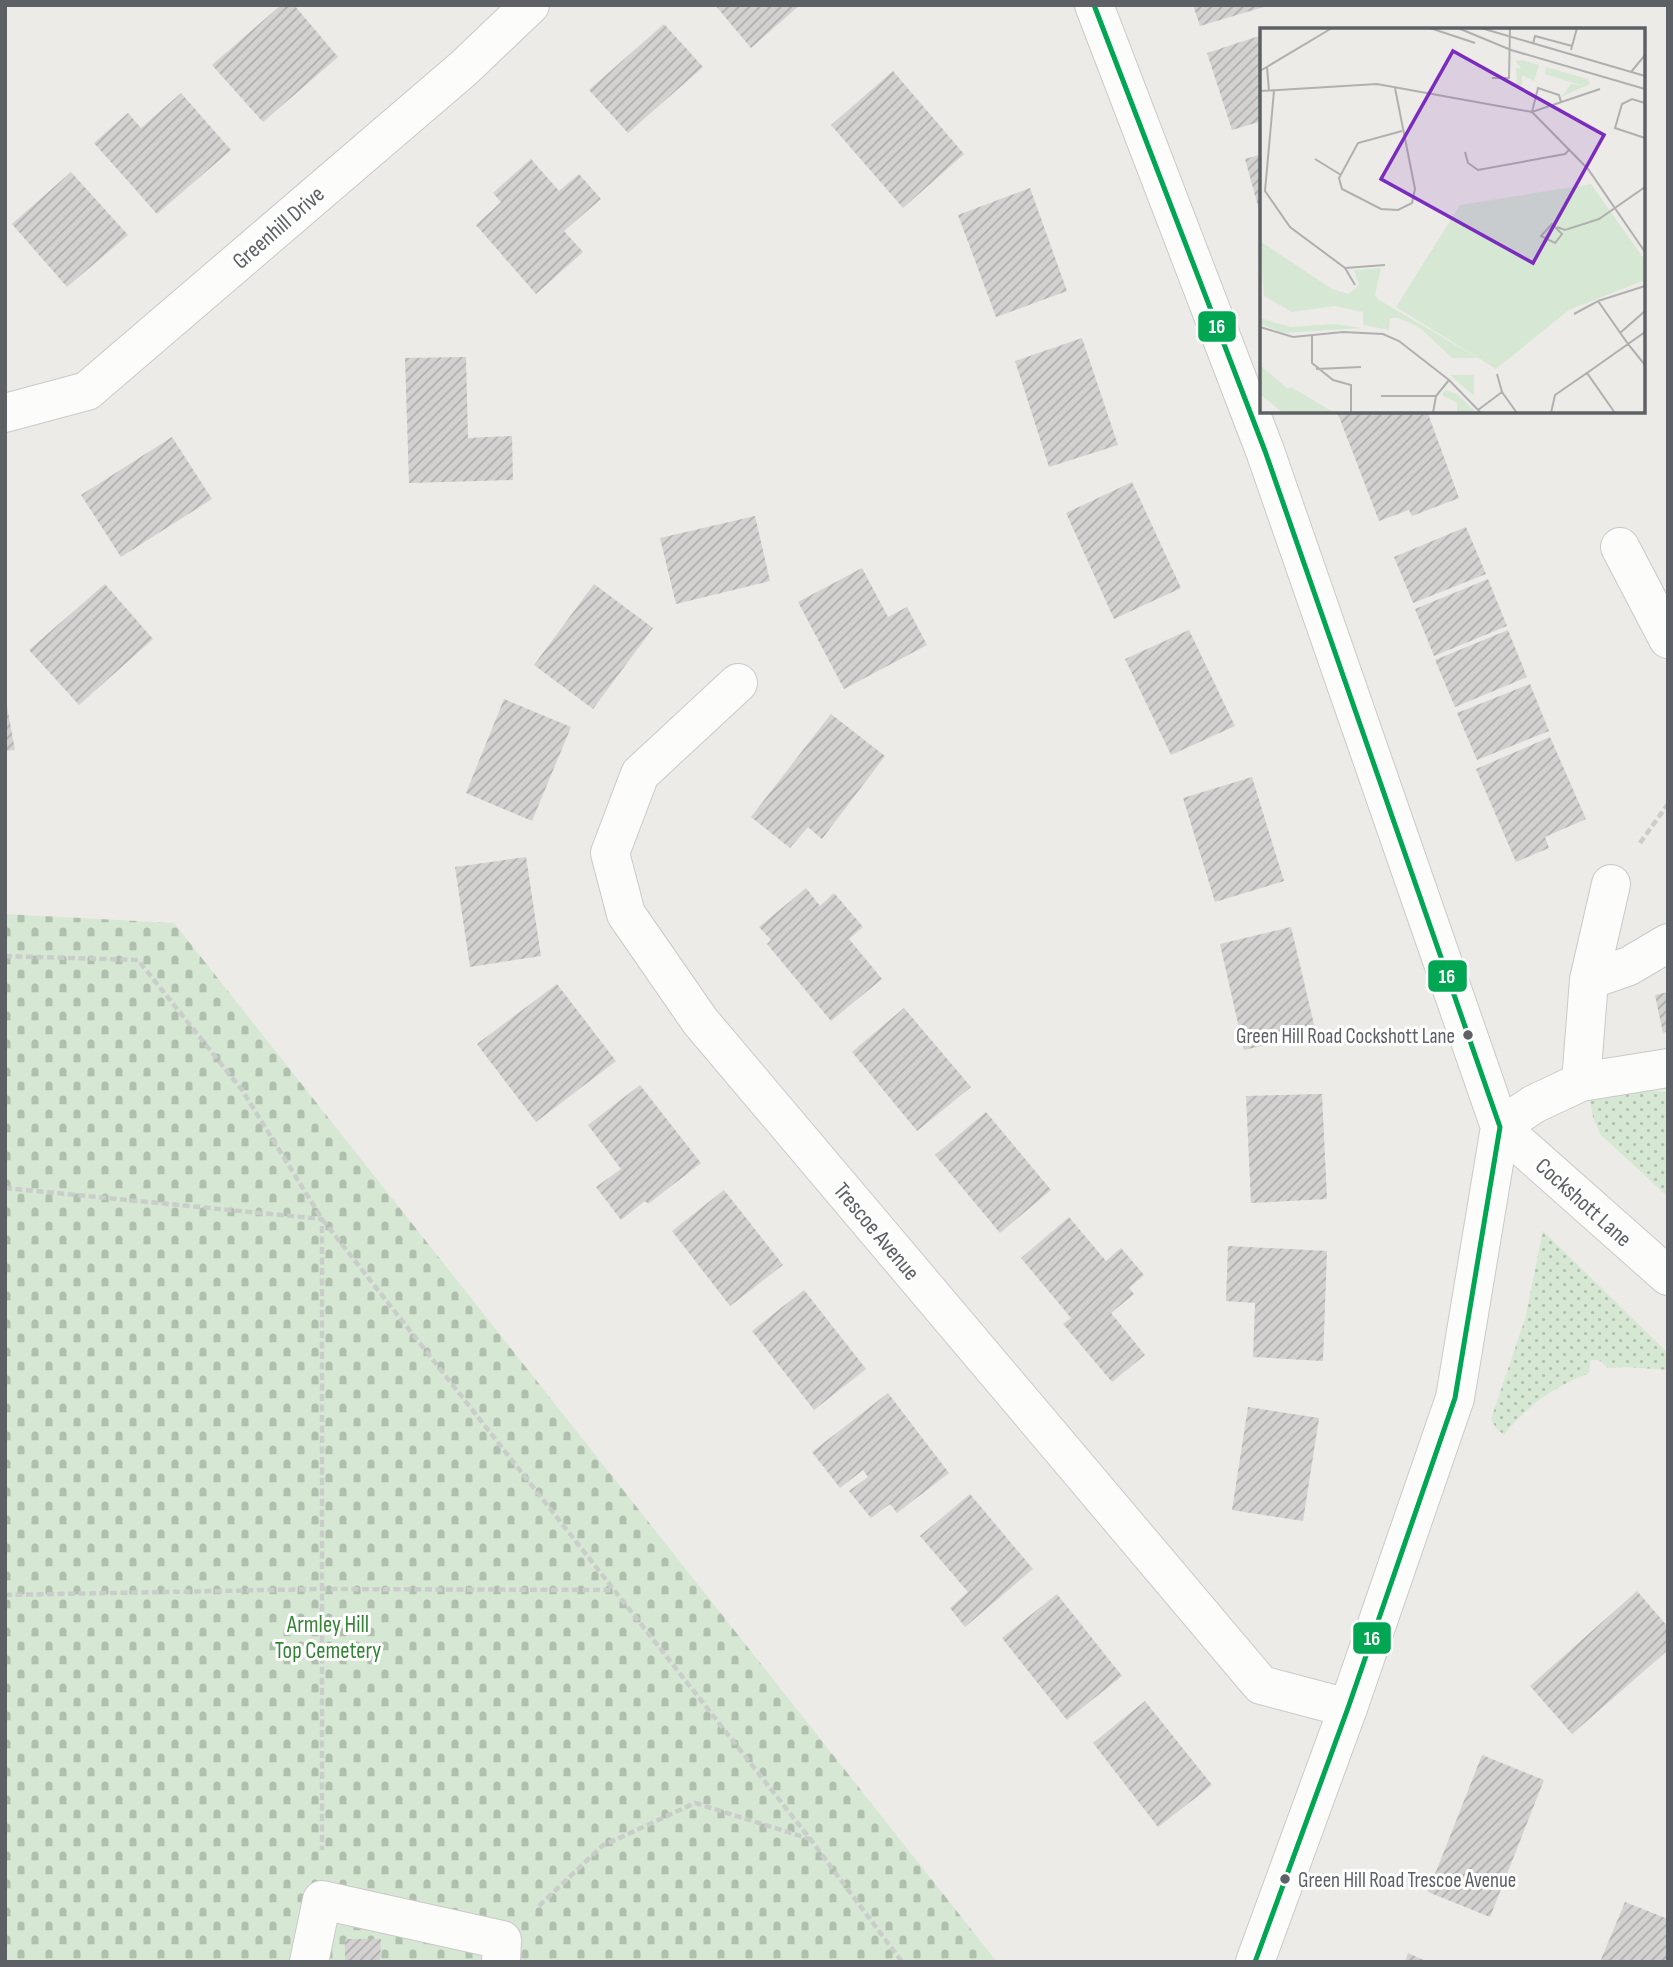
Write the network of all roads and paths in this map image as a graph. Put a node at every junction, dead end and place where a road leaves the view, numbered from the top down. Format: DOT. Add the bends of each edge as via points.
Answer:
graph roads {
  1 [pos="530,5"];
  2 [pos="1094,5"];
  3 [pos="5,413"];
  4 [pos="1620,547"];
  5 [pos="1668,639"];
  6 [pos="738,683"];
  7 [pos="1611,884"];
  8 [pos="1668,943"];
  9 [pos="5,956"];
  10 [pos="1589,979"];
  11 [pos="1668,1068"];
  12 [pos="1581,1082"];
  13 [pos="1500,1127"];
  14 [pos="5,1188"];
  15 [pos="322,1219"];
  16 [pos="1668,1276"];
  17 [pos="322,1589"];
  18 [pos="613,1590"];
  19 [pos="5,1595"];
  20 [pos="1348,1708"];
  21 [pos="811,1840"];
  22 [pos="322,1900"];
  23 [pos="502,1951"];
  24 [pos="309,1962"];
  25 [pos="902,1962"];
  26 [pos="1255,1962"];
  1 -- 3 [label="street, Greenhill Drive" via="464,68 87,391"];
  2 -- 13 [label="street" via="1265,451"];
  4 -- 5 [label="street"];
  6 -- 20 [label="street, Trescoe Avenue" via="640,774 610,852 626,914 700,1021 1261,1685"];
  7 -- 10 [label="street"];
  8 -- 10 [label="street" via="1629,966"];
  9 -- 15 [label="path" via="138,960 242,1090"];
  10 -- 12 [label="street"];
  11 -- 12 [label="street"];
  12 -- 13 [label="street" via="1534,1104"];
  13 -- 16 [label="street, Cockshott Lane"];
  13 -- 20 [label="street" via="1455,1398"];
  14 -- 15 [label="path"];
  15 -- 17 [label="path"];
  15 -- 18 [label="path"];
  17 -- 18 [label="path"];
  17 -- 19 [label="path"];
  17 -- 22 [label="path"];
  18 -- 21 [label="path"];
  20 -- 26 [label="street"];
  21 -- 23 [label="path" via="695,1803 602,1846"];
  21 -- 25 [label="path"];
  22 -- 23 [label="street"];
  22 -- 24 [label="street"];
}
